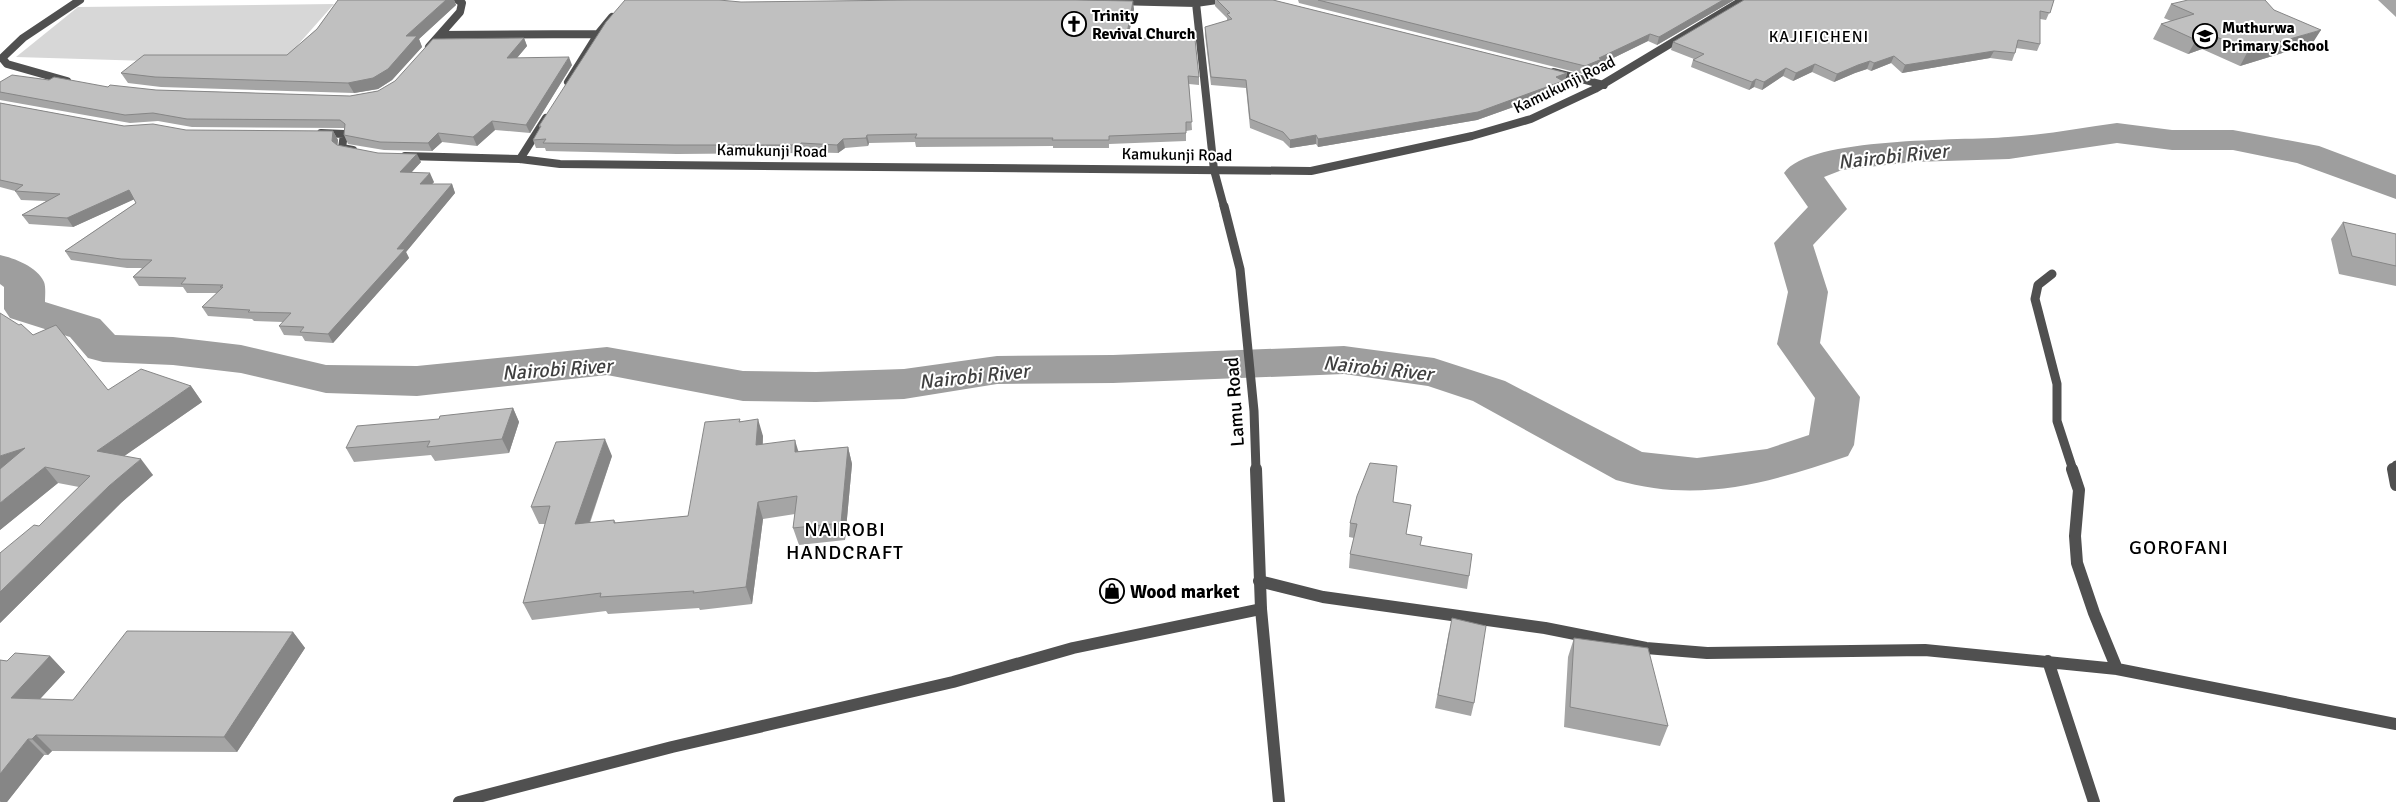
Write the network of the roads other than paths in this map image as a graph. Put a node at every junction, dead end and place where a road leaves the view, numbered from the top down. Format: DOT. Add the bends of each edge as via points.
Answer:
graph roads {
  1 [pos="80,0"];
  2 [pos="458,0"];
  3 [pos="1064,0"];
  4 [pos="1092,0"];
  5 [pos="1218,0"];
  6 [pos="1743,0"];
  7 [pos="1196,2"];
  8 [pos="619,9"];
  9 [pos="598,34"];
  10 [pos="440,35"];
  11 [pos="421,56"];
  12 [pos="1546,70"];
  13 [pos="71,82"];
  14 [pos="1604,85"];
  15 [pos="562,91"];
  16 [pos="553,107"];
  17 [pos="315,133"];
  18 [pos="358,151"];
  19 [pos="392,156"];
  20 [pos="520,159"];
  21 [pos="1214,170"];
  22 [pos="2052,274"];
  23 [pos="2396,464"];
  24 [pos="2396,485"];
  25 [pos="1259,581"];
  26 [pos="1261,609"];
  27 [pos="2048,661"];
  28 [pos="2117,669"];
  29 [pos="2396,724"];
  30 [pos="459,802"];
  31 [pos="1279,802"];
  32 [pos="2094,802"];
  1 -- 13 [label="street" via="23,38 2,58 7,64"];
  2 -- 10 [label="street" via="462,3 460,12"];
  3 -- 4 [label="street"];
  4 -- 7 [label="street"];
  5 -- 7 [label="street"];
  6 -- 14 [label="street, Kamukunji Road" via="1707,19"];
  7 -- 21 [label="street, Lamu Road"];
  8 -- 9 [label="street"];
  9 -- 10 [label="street"];
  9 -- 15 [label="street"];
  10 -- 11 [label="street"];
  12 -- 14 [label="street"];
  14 -- 21 [label="street, Kamukunji Road" via="1542,115 1493,131 1382,158 1311,170"];
  16 -- 20 [label="street"];
  17 -- 18 [label="street" via="344,134 342,148"];
  19 -- 20 [label="street, Kamukunji Road"];
  20 -- 21 [label="street, Kamukunji Road" via="574,164"];
  21 -- 25 [label="street, Lamu Road" via="1240,269 1254,411"];
  22 -- 28 [label="street" via="2038,285 2034,299 2057,384 2057,421 2079,490 2075,536 2077,563"];
  23 -- 24 [label="street" via="2393,468"];
  25 -- 26 [label="street, Lamu Road"];
  25 -- 27 [label="street" via="1323,597 1545,628 1655,648 1707,653 1925,650"];
  26 -- 30 [label="street" via="1074,648 953,682 672,746"];
  26 -- 31 [label="street, Lamu Road"];
  27 -- 28 [label="street"];
  27 -- 32 [label="street"];
  28 -- 29 [label="street"];
}
